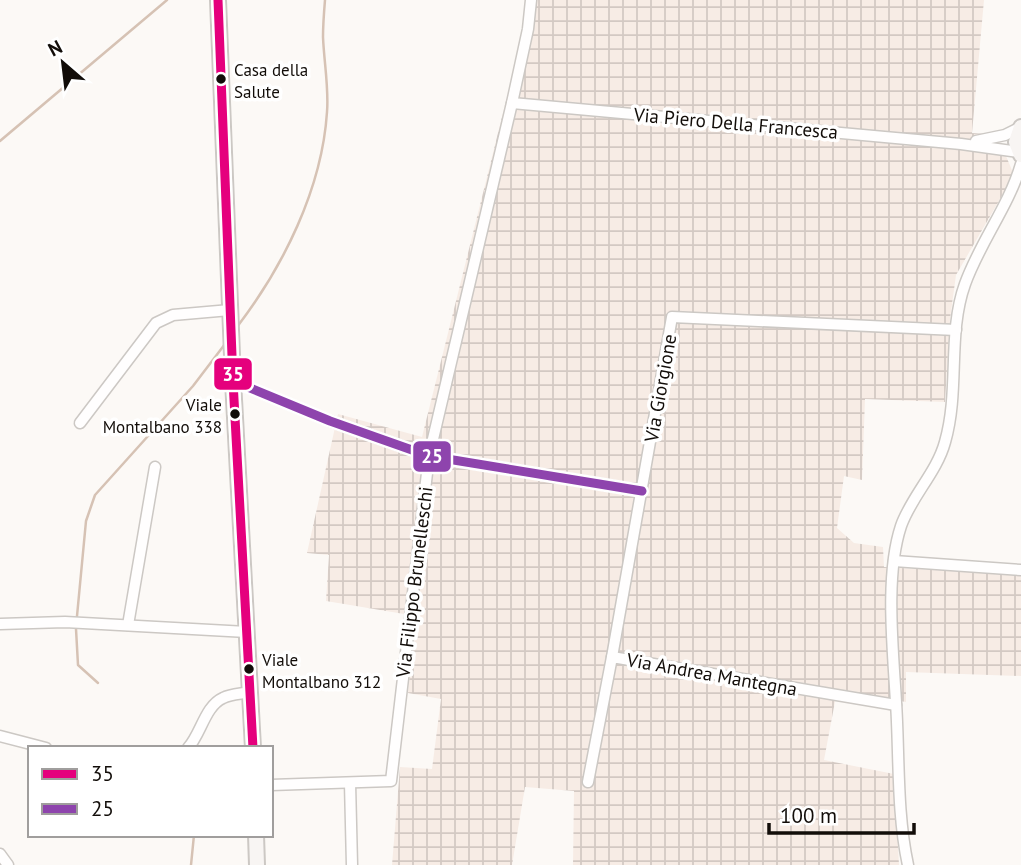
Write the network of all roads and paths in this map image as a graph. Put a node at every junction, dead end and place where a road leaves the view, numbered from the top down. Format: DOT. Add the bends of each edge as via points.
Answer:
graph roads {
  1 [pos="218,0"];
  2 [pos="530,0"];
  3 [pos="512,103"];
  4 [pos="1021,127"];
  5 [pos="961,144"];
  6 [pos="1020,157"];
  7 [pos="1018,180"];
  8 [pos="230,315"];
  9 [pos="956,330"];
  10 [pos="233,381"];
  11 [pos="80,423"];
  12 [pos="429,456"];
  13 [pos="155,467"];
  14 [pos="642,491"];
  15 [pos="894,561"];
  16 [pos="1021,570"];
  17 [pos="0,624"];
  18 [pos="128,625"];
  19 [pos="247,632"];
  20 [pos="612,657"];
  21 [pos="250,692"];
  22 [pos="896,705"];
  23 [pos="0,736"];
  24 [pos="38,746"];
  25 [pos="190,746"];
  26 [pos="253,746"];
  27 [pos="588,782"];
  28 [pos="350,783"];
  29 [pos="273,785"];
  30 [pos="256,837"];
  31 [pos="0,853"];
  32 [pos="8,865"];
  33 [pos="257,865"];
  34 [pos="352,865"];
  35 [pos="908,865"];
  1 -- 8 [label="main road"];
  2 -- 3 [label="street, Via Filippo Brunelleschi"];
  3 -- 5 [label="street, Via Piero Della Francesca"];
  3 -- 12 [label="street, Via Filippo Brunelleschi"];
  4 -- 5 [label="street"];
  4 -- 6 [label="main road" via="1016,142"];
  5 -- 6 [label="street"];
  6 -- 7 [label="street"];
  7 -- 9 [label="street" via="964,286"];
  8 -- 10 [label="main road"];
  8 -- 11 [label="street" via="179,314 156,323"];
  9 -- 14 [label="street, Via Giorgione" via="672,317"];
  9 -- 15 [label="street" via="953,402 945,444 902,524"];
  10 -- 12 [label="street"];
  10 -- 19 [label="main road"];
  12 -- 14 [label="street"];
  12 -- 28 [label="street, Via Filippo Brunelleschi" via="391,781"];
  13 -- 18 [label="street"];
  14 -- 20 [label="street, Via Giorgione"];
  15 -- 16 [label="street"];
  15 -- 22 [label="street"];
  17 -- 18 [label="street"];
  18 -- 19 [label="street"];
  19 -- 21 [label="main road"];
  20 -- 22 [label="street, Via Andrea Mantegna"];
  20 -- 27 [label="street, Via Andrea Mantegna"];
  21 -- 25 [label="street" via="216,702"];
  21 -- 26 [label="main road"];
  22 -- 35 [label="street"];
  23 -- 24 [label="street"];
  28 -- 29 [label="street, Via Filippo Brunelleschi"];
  28 -- 34 [label="street"];
  30 -- 33 [label="main road"];
  31 -- 32 [label="street"];
}
